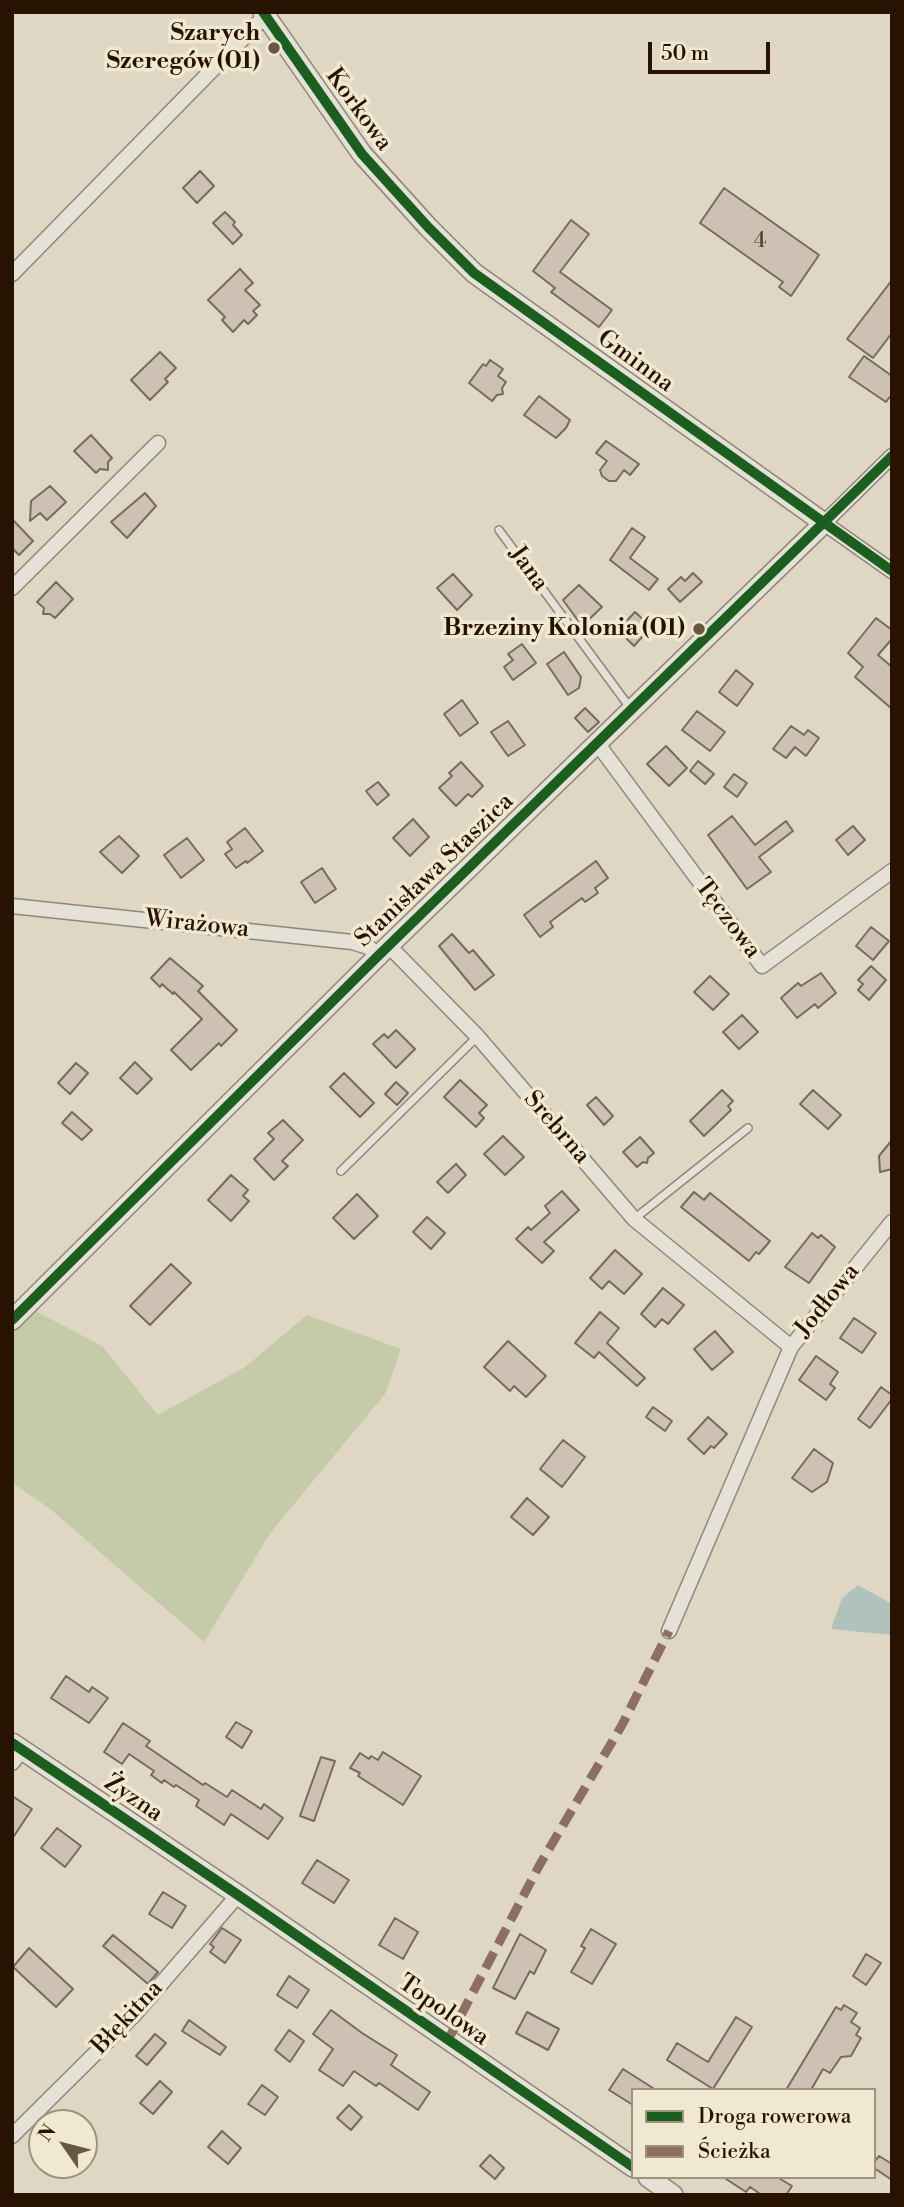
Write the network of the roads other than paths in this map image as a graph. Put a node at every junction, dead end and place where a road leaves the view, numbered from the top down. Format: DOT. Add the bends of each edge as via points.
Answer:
graph roads {
  1 [pos="264,14"];
  2 [pos="428,227"];
  3 [pos="12,274"];
  4 [pos="158,443"];
  5 [pos="892,456"];
  6 [pos="824,523"];
  7 [pos="499,530"];
  8 [pos="892,571"];
  9 [pos="12,588"];
  10 [pos="632,710"];
  11 [pos="597,743"];
  12 [pos="892,871"];
  13 [pos="12,906"];
  14 [pos="384,950"];
  15 [pos="478,1037"];
  16 [pos="748,1128"];
  17 [pos="341,1171"];
  18 [pos="634,1219"];
  19 [pos="892,1222"];
  20 [pos="12,1320"];
  21 [pos="791,1347"];
  22 [pos="669,1631"];
  23 [pos="16,1752"];
  24 [pos="234,1892"];
  25 [pos="12,2136"];
  26 [pos="631,2166"];
  27 [pos="651,2179"];
  28 [pos="673,2195"];
  1 -- 2 [label="street, Korkowa" via="362,154"];
  1 -- 3 [label="street"];
  2 -- 6 [label="street, Gminna" via="474,272"];
  4 -- 9 [label="street"];
  5 -- 6 [label="street, Stanisława Staszica"];
  6 -- 8 [label="street"];
  6 -- 10 [label="street, Stanisława Staszica"];
  7 -- 10 [label="lane, Jana"];
  10 -- 11 [label="street, Stanisława Staszica"];
  11 -- 12 [label="street, Tęczowa" via="762,966"];
  11 -- 14 [label="street, Stanisława Staszica"];
  13 -- 14 [label="street, Wirażowa" via="352,942"];
  14 -- 15 [label="street, Srebrna"];
  14 -- 20 [label="street, Stanisława Staszica"];
  15 -- 17 [label="lane"];
  15 -- 18 [label="street, Srebrna"];
  16 -- 18 [label="lane"];
  18 -- 21 [label="street, Srebrna"];
  19 -- 21 [label="street, Jodłowa"];
  21 -- 22 [label="street, Jodłowa"];
  23 -- 24 [label="street, Żyzna"];
  24 -- 25 [label="street, Błękitna" via="134,2015"];
  24 -- 26 [label="street, Topolowa"];
  27 -- 28 [label="street"];
}
